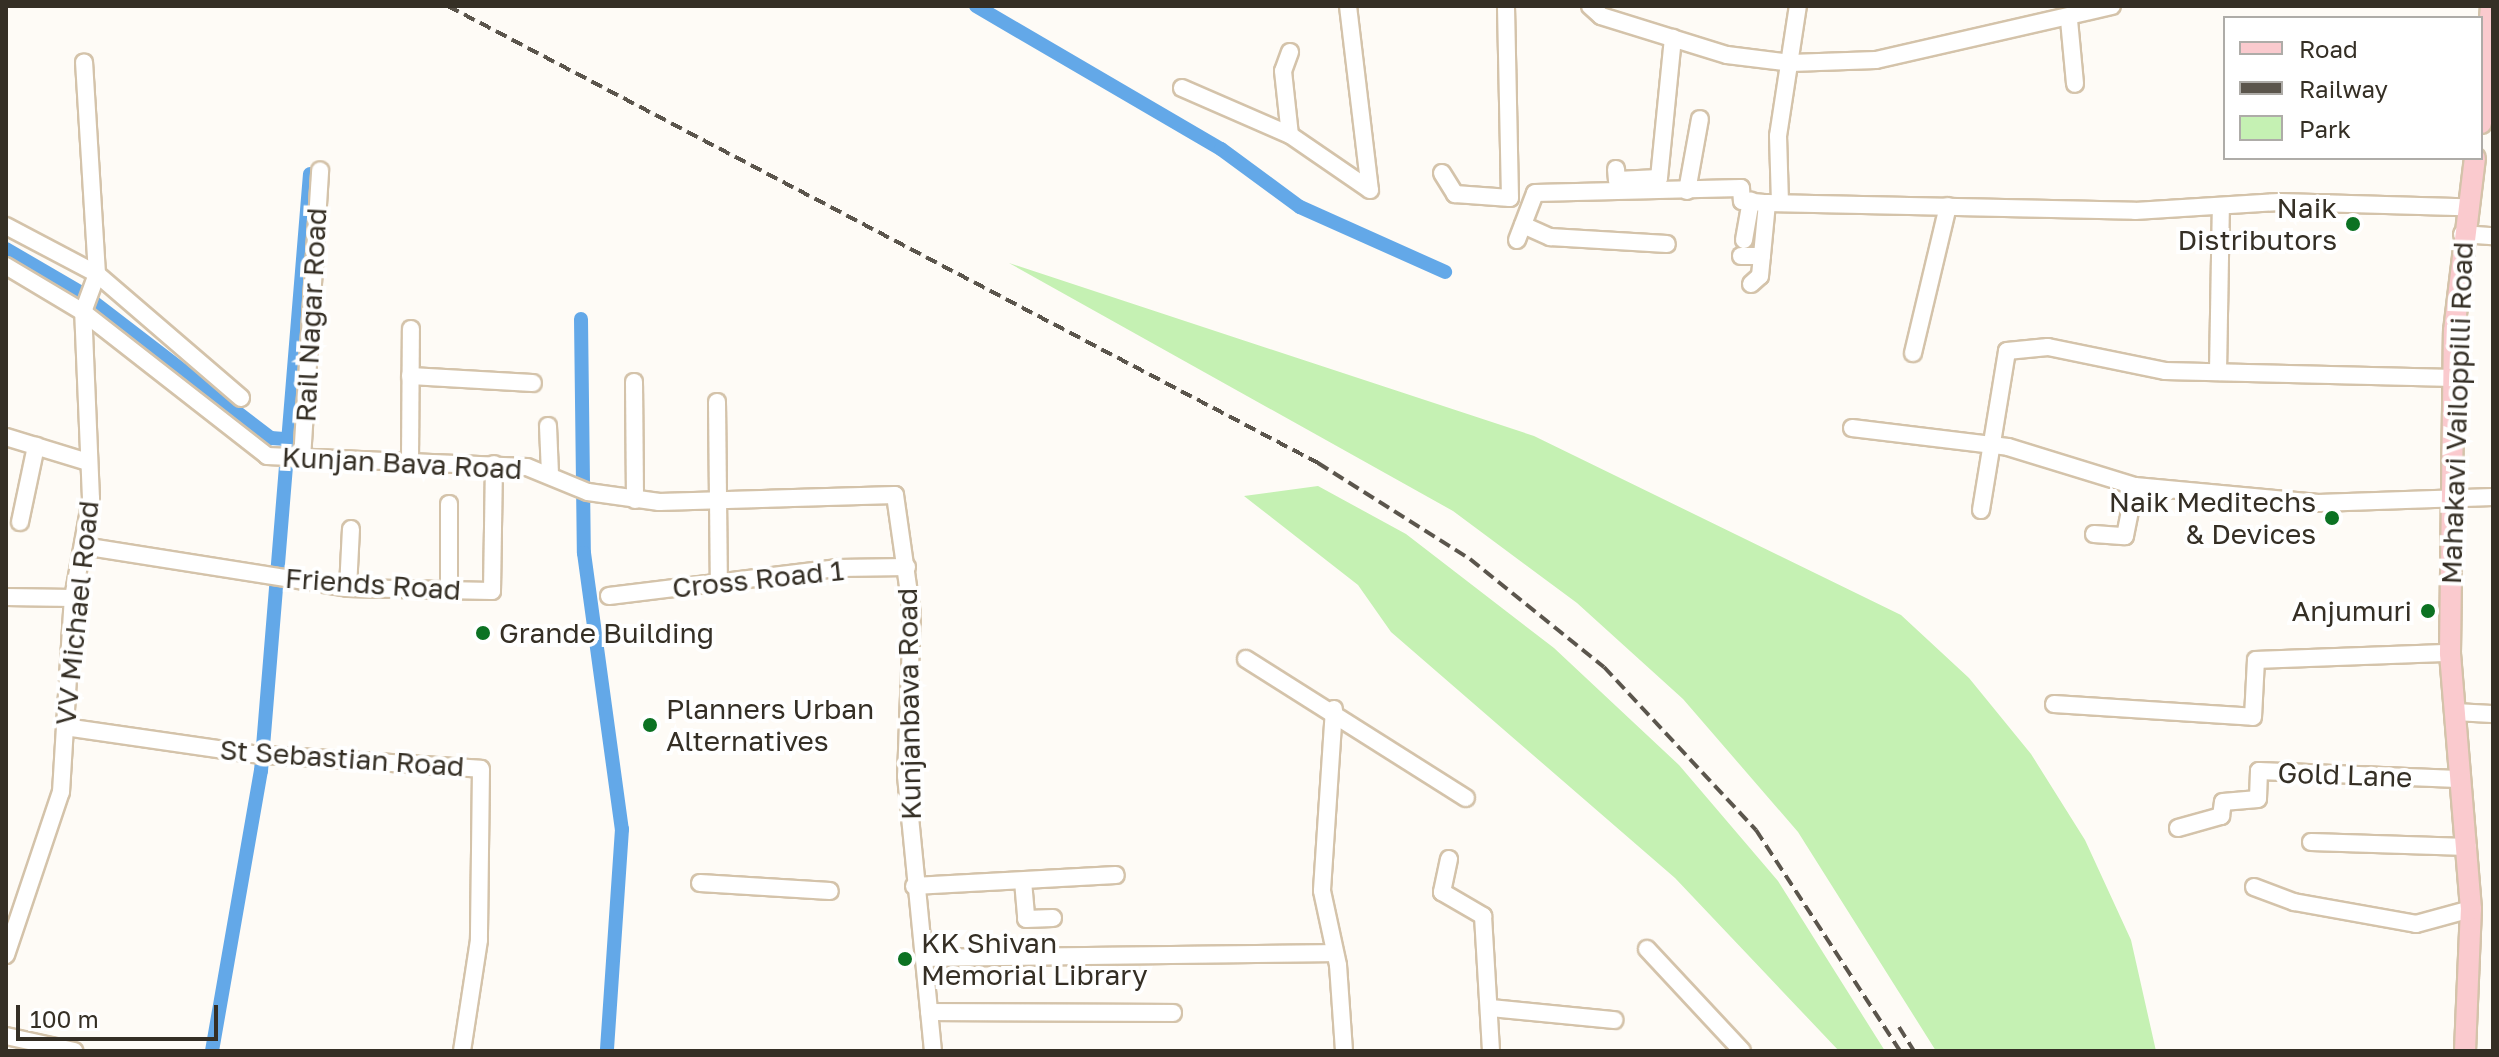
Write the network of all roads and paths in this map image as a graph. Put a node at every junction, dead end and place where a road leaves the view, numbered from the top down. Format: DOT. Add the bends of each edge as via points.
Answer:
graph roads {
  1 [pos="1348,6"];
  2 [pos="1506,6"];
  3 [pos="1590,6"];
  4 [pos="1798,6"];
  5 [pos="2112,6"];
  6 [pos="2491,6"];
  7 [pos="2069,20"];
  8 [pos="1673,38"];
  9 [pos="1290,52"];
  10 [pos="84,62"];
  11 [pos="1791,63"];
  12 [pos="2075,84"];
  13 [pos="1182,88"];
  14 [pos="2483,100"];
  15 [pos="1700,119"];
  16 [pos="1290,135"];
  17 [pos="2475,160"];
  18 [pos="1616,169"];
  19 [pos="320,171"];
  20 [pos="1442,173"];
  21 [pos="1658,185"];
  22 [pos="1687,191"];
  23 [pos="1510,198"];
  24 [pos="1766,202"];
  25 [pos="1948,206"];
  26 [pos="2221,206"];
  27 [pos="1529,207"];
  28 [pos="2464,207"];
  29 [pos="6,226"];
  30 [pos="2462,234"];
  31 [pos="2493,236"];
  32 [pos="1667,244"];
  33 [pos="1762,256"];
  34 [pos="6,266"];
  35 [pos="96,279"];
  36 [pos="1751,284"];
  37 [pos="83,311"];
  38 [pos="411,329"];
  39 [pos="1913,353"];
  40 [pos="2218,372"];
  41 [pos="410,376"];
  42 [pos="2454,378"];
  43 [pos="634,382"];
  44 [pos="533,383"];
  45 [pos="241,398"];
  46 [pos="717,402"];
  47 [pos="548,426"];
  48 [pos="1852,428"];
  49 [pos="6,437"];
  50 [pos="1990,444"];
  51 [pos="36,446"];
  52 [pos="302,459"];
  53 [pos="410,461"];
  54 [pos="88,462"];
  55 [pos="494,464"];
  56 [pos="550,473"];
  57 [pos="2135,486"];
  58 [pos="2455,496"];
  59 [pos="615,497"];
  60 [pos="715,497"];
  61 [pos="2493,497"];
  62 [pos="635,500"];
  63 [pos="449,504"];
  64 [pos="1981,510"];
  65 [pos="20,522"];
  66 [pos="351,529"];
  67 [pos="2094,534"];
  68 [pos="83,546"];
  69 [pos="907,567"];
  70 [pos="719,581"];
  71 [pos="348,588"];
  72 [pos="449,590"];
  73 [pos="609,596"];
  74 [pos="6,597"];
  75 [pos="73,598"];
  76 [pos="2450,653"];
  77 [pos="1246,659"];
  78 [pos="2054,704"];
  79 [pos="1334,709"];
  80 [pos="2454,712"];
  81 [pos="2493,714"];
  82 [pos="65,727"];
  83 [pos="2458,779"];
  84 [pos="1466,798"];
  85 [pos="2178,828"];
  86 [pos="2311,842"];
  87 [pos="2468,847"];
  88 [pos="1449,859"];
  89 [pos="1116,875"];
  90 [pos="1023,881"];
  91 [pos="700,883"];
  92 [pos="914,886"];
  93 [pos="2254,887"];
  94 [pos="830,891"];
  95 [pos="2471,909"];
  96 [pos="13,912"];
  97 [pos="1053,918"];
  98 [pos="1647,949"];
  99 [pos="1333,953"];
  100 [pos="6,955"];
  101 [pos="924,958"];
  102 [pos="1491,1008"];
  103 [pos="929,1012"];
  104 [pos="1173,1013"];
  105 [pos="1614,1020"];
  106 [pos="6,1036"];
  107 [pos="74,1051"];
  108 [pos="462,1051"];
  109 [pos="933,1051"];
  110 [pos="1344,1051"];
  111 [pos="1491,1051"];
  112 [pos="1742,1051"];
  113 [pos="2465,1051"];
  1 -- 16 [label="street" via="1370,190"];
  2 -- 23 [label="street"];
  3 -- 8 [label="street"];
  4 -- 11 [label="street"];
  5 -- 7 [label="street"];
  6 -- 14 [label="main road"];
  7 -- 11 [label="street" via="1876,60"];
  7 -- 12 [label="street"];
  8 -- 11 [label="street"];
  8 -- 21 [label="street"];
  9 -- 16 [label="street" via="1283,71"];
  10 -- 35 [label="street"];
  11 -- 24 [label="street"];
  13 -- 16 [label="street"];
  15 -- 22 [label="street"];
  17 -- 28 [label="main road, Mahakavi Vailoppilli Road"];
  18 -- 21 [label="street" via="1617,180"];
  19 -- 52 [label="street, Rail Nagar Road"];
  20 -- 23 [label="street" via="1455,194"];
  21 -- 22 [label="street"];
  21 -- 27 [label="street" via="1535,193"];
  22 -- 24 [label="street" via="1741,188 1742,201"];
  23 -- 27 [label="street"];
  24 -- 25 [label="street"];
  24 -- 33 [label="street"];
  24 -- 33 [label="street" via="1742,248"];
  25 -- 26 [label="street"];
  25 -- 39 [label="street"];
  26 -- 28 [label="street"];
  26 -- 40 [label="street"];
  27 -- 32 [label="street" via="1520,232"];
  28 -- 30 [label="main road, Mahakavi Vailoppilli Road"];
  29 -- 35 [label="street"];
  30 -- 31 [label="street"];
  30 -- 42 [label="main road, Mahakavi Vailoppilli Road"];
  33 -- 36 [label="street" via="1760,276"];
  34 -- 37 [label="street, Kunjan Bava Road"];
  35 -- 37 [label="street"];
  35 -- 45 [label="street"];
  37 -- 52 [label="street, Kunjan Bava Road" via="267,456"];
  37 -- 54 [label="street, VV Michael Road"];
  38 -- 41 [label="street"];
  40 -- 42 [label="street"];
  40 -- 50 [label="street" via="2165,371 2048,347 2007,351"];
  41 -- 44 [label="street"];
  41 -- 53 [label="street"];
  42 -- 58 [label="main road, Mahakavi Vailoppilli Road"];
  43 -- 62 [label="street"];
  46 -- 60 [label="street"];
  47 -- 56 [label="street"];
  48 -- 50 [label="street"];
  49 -- 51 [label="street"];
  50 -- 57 [label="street"];
  50 -- 64 [label="street"];
  51 -- 54 [label="street"];
  51 -- 65 [label="street"];
  52 -- 53 [label="street, Kunjan Bava Road"];
  53 -- 55 [label="street, Kunjan Bava Road"];
  54 -- 68 [label="street, VV Michael Road" via="91,499"];
  55 -- 56 [label="street, Kunjan Bava Road"];
  55 -- 72 [label="street, Friends Road" via="492,591"];
  56 -- 59 [label="street, Kunjan Bava Road" via="588,492"];
  57 -- 58 [label="street" via="2318,503"];
  57 -- 67 [label="street" via="2125,536"];
  58 -- 61 [label="street"];
  58 -- 76 [label="main road, Mahakavi Vailoppilli Road"];
  59 -- 62 [label="street, Kunjanbava Road"];
  60 -- 62 [label="street, Kunjanbava Road"];
  60 -- 69 [label="street, Kunjanbava Road" via="888,491 899,501"];
  60 -- 70 [label="street"];
  63 -- 72 [label="street"];
  66 -- 71 [label="street"];
  68 -- 71 [label="street, Friends Road"];
  68 -- 75 [label="street, VV Michael Road"];
  69 -- 70 [label="street, Cross Road 1"];
  69 -- 92 [label="street, Kunjanbava Road"];
  70 -- 73 [label="street, Cross Road 1"];
  71 -- 72 [label="street, Friends Road"];
  74 -- 75 [label="street"];
  75 -- 82 [label="street, VV Michael Road"];
  76 -- 78 [label="street" via="2256,660 2253,717"];
  76 -- 80 [label="main road, Mahakavi Vailoppilli Road"];
  77 -- 79 [label="street"];
  79 -- 84 [label="street"];
  79 -- 99 [label="street" via="1322,891"];
  80 -- 81 [label="street"];
  80 -- 83 [label="main road, Mahakavi Vailoppilli Road"];
  82 -- 96 [label="street, VV Michael Road" via="61,792"];
  82 -- 108 [label="street, St Sebastian Road" via="260,754 481,769 479,940"];
  83 -- 85 [label="street, Gold Lane" via="2259,771 2258,799 2223,802 2221,816"];
  83 -- 87 [label="main road, Mahakavi Vailoppilli Road"];
  86 -- 87 [label="street"];
  87 -- 95 [label="main road, Mahakavi Vailoppilli Road"];
  88 -- 102 [label="street" via="1442,892 1483,916"];
  89 -- 90 [label="street"];
  90 -- 92 [label="street"];
  90 -- 97 [label="street" via="1026,919"];
  91 -- 94 [label="street"];
  92 -- 101 [label="street, Kunjanbava Road"];
  93 -- 95 [label="street" via="2294,902 2416,924"];
  95 -- 113 [label="main road, Mahakavi Vailoppilli Road"];
  96 -- 100 [label="street, VV Michael Road"];
  98 -- 112 [label="street"];
  99 -- 101 [label="street"];
  99 -- 110 [label="street"];
  101 -- 103 [label="street, Kunjanbava Road"];
  102 -- 105 [label="street"];
  102 -- 111 [label="street"];
  103 -- 104 [label="street"];
  103 -- 109 [label="street, Kunjanbava Road"];
  106 -- 107 [label="street"];
}
